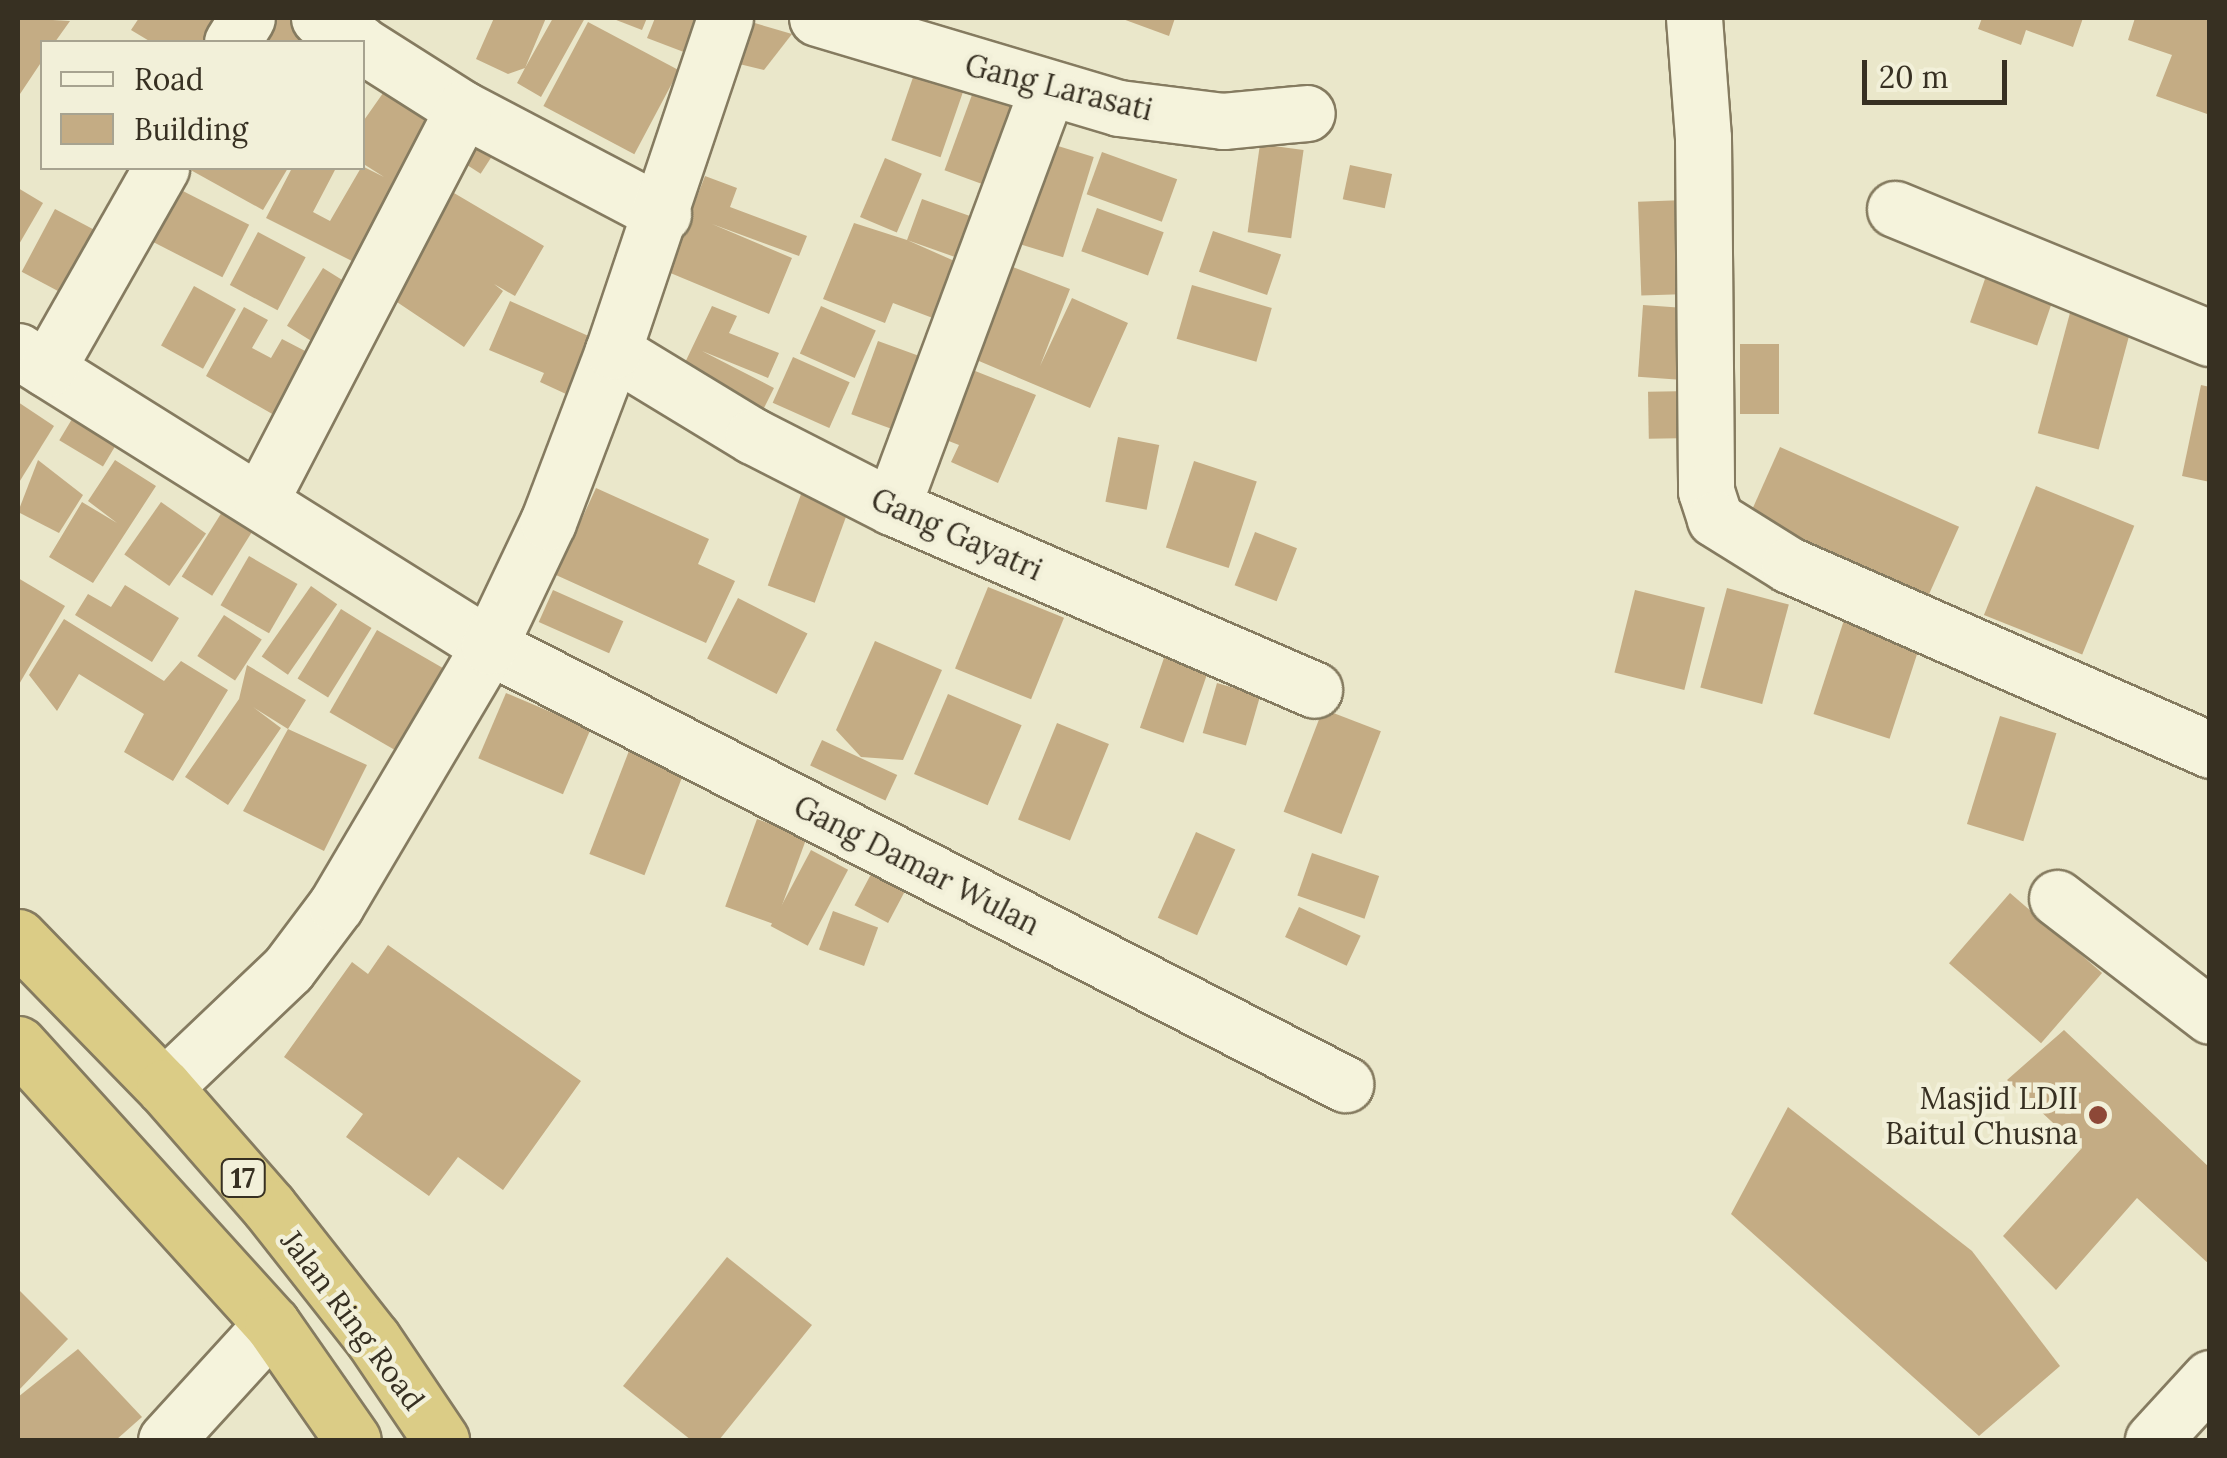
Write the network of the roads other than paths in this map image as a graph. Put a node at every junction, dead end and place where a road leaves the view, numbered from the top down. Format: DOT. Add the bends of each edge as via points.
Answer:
graph roads {
  1 [pos="246,18"];
  2 [pos="319,18"];
  3 [pos="726,18"];
  4 [pos="817,18"];
  5 [pos="1694,18"];
  6 [pos="233,40"];
  7 [pos="354,40"];
  8 [pos="365,47"];
  9 [pos="1048,88"];
  10 [pos="463,109"];
  11 [pos="1306,113"];
  12 [pos="160,170"];
  13 [pos="1895,209"];
  14 [pos="663,214"];
  15 [pos="2210,338"];
  16 [pos="613,351"];
  17 [pos="32,360"];
  18 [pos="261,499"];
  19 [pos="892,507"];
  20 [pos="490,646"];
  21 [pos="1314,690"];
  22 [pos="2210,750"];
  23 [pos="2057,898"];
  24 [pos="18,937"];
  25 [pos="2210,1016"];
  26 [pos="18,1044"];
  27 [pos="1345,1084"];
  28 [pos="164,1086"];
  29 [pos="272,1324"];
  30 [pos="2210,1378"];
  31 [pos="166,1440"];
  32 [pos="353,1440"];
  33 [pos="441,1440"];
  34 [pos="2154,1440"];
  1 -- 6 [label="street"];
  2 -- 7 [label="street"];
  3 -- 14 [label="street"];
  4 -- 9 [label="street, Gang Larasati"];
  5 -- 22 [label="street" via="1703,138 1706,491 1715,519 1789,564"];
  8 -- 10 [label="street"];
  9 -- 11 [label="street, Gang Larasati" via="1119,108 1222,120"];
  9 -- 19 [label="street"];
  10 -- 14 [label="street"];
  10 -- 18 [label="street"];
  12 -- 17 [label="street"];
  13 -- 15 [label="street"];
  14 -- 16 [label="street"];
  16 -- 19 [label="street, Gang Gayatri" via="753,436"];
  16 -- 20 [label="street" via="548,522"];
  17 -- 18 [label="street, Gang Damar Wulan"];
  18 -- 20 [label="street, Gang Damar Wulan"];
  19 -- 21 [label="street, Gang Gayatri"];
  20 -- 27 [label="street, Gang Damar Wulan"];
  20 -- 28 [label="street" via="336,905 288,968"];
  23 -- 25 [label="street"];
  24 -- 28 [label="highway, Jalan Ring Road / 17"];
  26 -- 29 [label="highway, 17"];
  28 -- 33 [label="highway, Jalan Ring Road / 17" via="374,1339"];
  29 -- 31 [label="street"];
  29 -- 32 [label="highway, 17"];
  30 -- 34 [label="street"];
}
